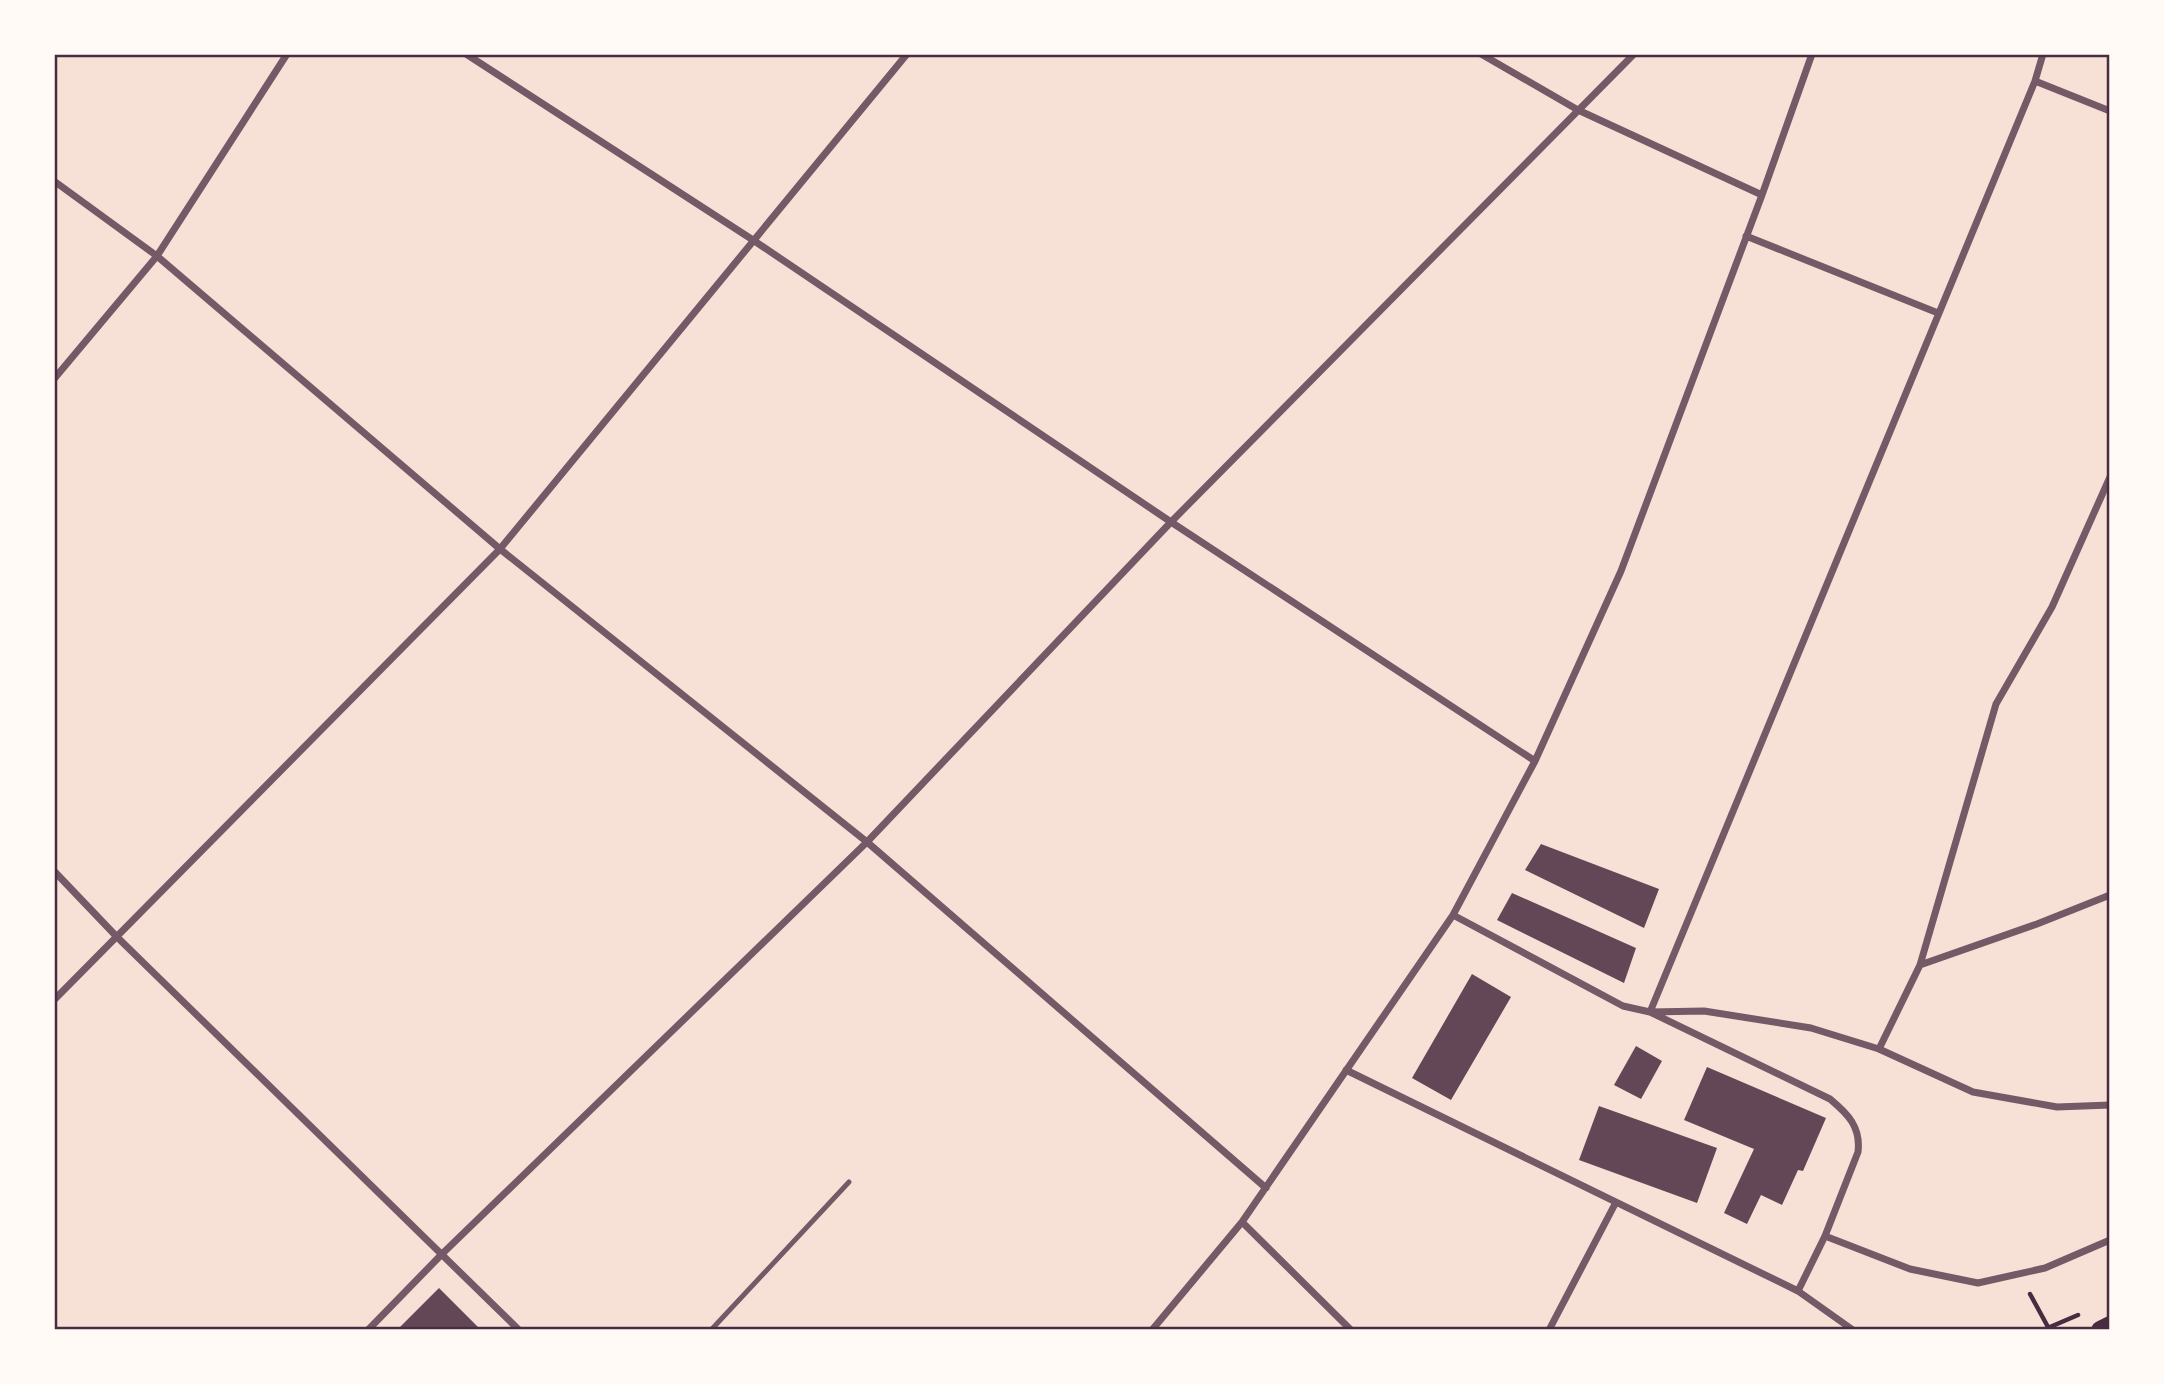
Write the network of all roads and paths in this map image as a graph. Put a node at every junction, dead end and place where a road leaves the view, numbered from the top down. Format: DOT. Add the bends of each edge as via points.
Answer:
graph roads {
  1 [pos="287,54"];
  2 [pos="466,54"];
  3 [pos="907,54"];
  4 [pos="1481,54"];
  5 [pos="1634,54"];
  6 [pos="1812,54"];
  7 [pos="2043,54"];
  8 [pos="2035,81"];
  9 [pos="1578,110"];
  10 [pos="2110,111"];
  11 [pos="54,181"];
  12 [pos="1762,195"];
  13 [pos="1746,236"];
  14 [pos="753,240"];
  15 [pos="156,256"];
  16 [pos="1938,313"];
  17 [pos="54,379"];
  18 [pos="2110,477"];
  19 [pos="1171,522"];
  20 [pos="500,549"];
  21 [pos="1535,761"];
  22 [pos="867,842"];
  23 [pos="54,871"];
  24 [pos="2110,895"];
  25 [pos="1453,915"];
  26 [pos="117,937"];
  27 [pos="1920,965"];
  28 [pos="54,1000"];
  29 [pos="1650,1012"];
  30 [pos="1879,1049"];
  31 [pos="1346,1070"];
  32 [pos="2110,1105"];
  33 [pos="849,1182"];
  34 [pos="1266,1188"];
  35 [pos="1615,1204"];
  36 [pos="1242,1222"];
  37 [pos="1825,1236"];
  38 [pos="2110,1240"];
  39 [pos="442,1254"];
  40 [pos="1798,1291"];
  41 [pos="2030,1293"];
  42 [pos="2110,1325"];
  43 [pos="2048,1327"];
  44 [pos="368,1330"];
  45 [pos="519,1330"];
  46 [pos="711,1330"];
  47 [pos="1152,1330"];
  48 [pos="1352,1330"];
  49 [pos="1549,1330"];
  50 [pos="1853,1330"];
  51 [pos="2100,1330"];
  1 -- 15 [label="street"];
  2 -- 14 [label="street"];
  3 -- 14 [label="street"];
  4 -- 9 [label="street"];
  5 -- 9 [label="street"];
  6 -- 12 [label="street"];
  7 -- 8 [label="street"];
  8 -- 10 [label="street"];
  8 -- 16 [label="street"];
  9 -- 12 [label="street"];
  9 -- 19 [label="street"];
  11 -- 15 [label="street"];
  12 -- 13 [label="street"];
  13 -- 16 [label="street"];
  13 -- 21 [label="street" via="1621,571"];
  14 -- 19 [label="street"];
  14 -- 20 [label="street"];
  15 -- 17 [label="street"];
  15 -- 20 [label="street"];
  16 -- 29 [label="street"];
  18 -- 27 [label="street" via="2052,607 1996,704"];
  19 -- 21 [label="street"];
  19 -- 22 [label="street"];
  20 -- 22 [label="street"];
  20 -- 26 [label="street"];
  21 -- 25 [label="street"];
  22 -- 34 [label="street"];
  22 -- 39 [label="street"];
  23 -- 26 [label="street"];
  24 -- 27 [label="street"];
  25 -- 29 [label="street" via="1623,1006"];
  25 -- 31 [label="street"];
  26 -- 28 [label="street"];
  26 -- 39 [label="street"];
  27 -- 30 [label="street"];
  29 -- 30 [label="street" via="1704,1011 1811,1028"];
  29 -- 37 [label="street" via="1830,1099 1847,1113 1856,1127 1858,1152"];
  30 -- 32 [label="street" via="1973,1092 2057,1107"];
  31 -- 34 [label="street"];
  31 -- 35 [label="street"];
  33 -- 46 [label="lane"];
  34 -- 36 [label="street"];
  35 -- 40 [label="street"];
  35 -- 49 [label="street"];
  36 -- 47 [label="street"];
  36 -- 48 [label="street"];
  37 -- 38 [label="street" via="1910,1269 1978,1283 2045,1268"];
  37 -- 40 [label="street"];
  39 -- 44 [label="street"];
  39 -- 45 [label="street"];
  40 -- 50 [label="street"];
  41 -- 43 [label="path"];
  42 -- 51 [label="main road"];
}
